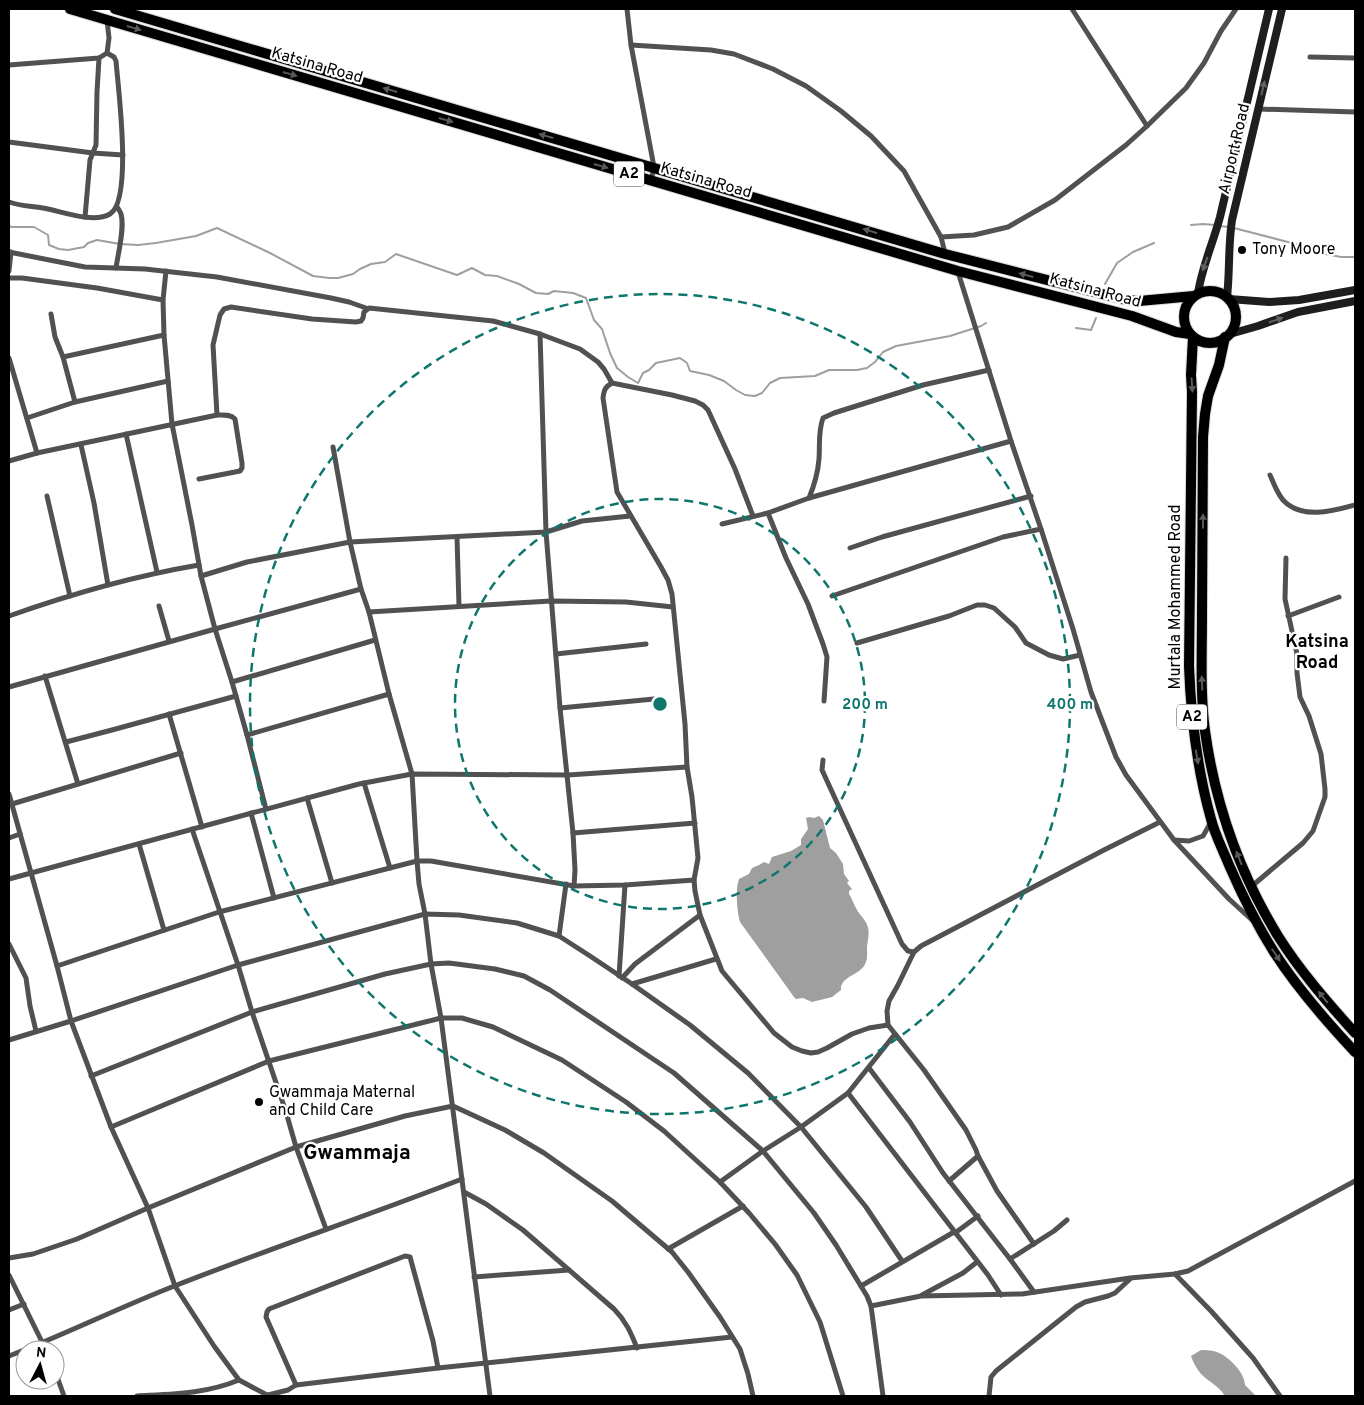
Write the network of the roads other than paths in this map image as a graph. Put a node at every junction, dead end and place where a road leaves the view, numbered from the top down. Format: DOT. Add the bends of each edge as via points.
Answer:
graph roads {
  1 [pos="70,9"];
  2 [pos="115,9"];
  3 [pos="627,9"];
  4 [pos="1072,9"];
  5 [pos="1236,9"];
  6 [pos="1267,9"];
  7 [pos="1282,9"];
  8 [pos="107,20"];
  9 [pos="631,46"];
  10 [pos="106,53"];
  11 [pos="1310,57"];
  12 [pos="99,58"];
  13 [pos="1355,58"];
  14 [pos="9,65"];
  15 [pos="1258,109"];
  16 [pos="1355,112"];
  17 [pos="1147,126"];
  18 [pos="9,142"];
  19 [pos="93,153"];
  20 [pos="123,155"];
  21 [pos="654,167"];
  22 [pos="652,181"];
  23 [pos="9,202"];
  24 [pos="117,207"];
  25 [pos="85,217"];
  26 [pos="941,237"];
  27 [pos="10,252"];
  28 [pos="946,254"];
  29 [pos="116,268"];
  30 [pos="9,271"];
  31 [pos="166,271"];
  32 [pos="958,271"];
  33 [pos="9,278"];
  34 [pos="1355,290"];
  35 [pos="1196,294"];
  36 [pos="1228,298"];
  37 [pos="163,300"];
  38 [pos="1355,302"];
  39 [pos="366,308"];
  40 [pos="51,314"];
  41 [pos="540,334"];
  42 [pos="164,335"];
  43 [pos="1191,335"];
  44 [pos="1227,336"];
  45 [pos="63,357"];
  46 [pos="9,358"];
  47 [pos="10,366"];
  48 [pos="989,370"];
  49 [pos="168,381"];
  50 [pos="612,383"];
  51 [pos="75,402"];
  52 [pos="217,415"];
  53 [pos="27,418"];
  54 [pos="172,424"];
  55 [pos="126,434"];
  56 [pos="1011,441"];
  57 [pos="81,445"];
  58 [pos="333,447"];
  59 [pos="37,453"];
  60 [pos="9,461"];
  61 [pos="1270,475"];
  62 [pos="199,479"];
  63 [pos="47,496"];
  64 [pos="1031,496"];
  65 [pos="809,498"];
  66 [pos="1355,505"];
  67 [pos="768,513"];
  68 [pos="630,516"];
  69 [pos="753,516"];
  70 [pos="722,524"];
  71 [pos="1041,529"];
  72 [pos="546,532"];
  73 [pos="457,537"];
  74 [pos="350,542"];
  75 [pos="850,548"];
  76 [pos="1286,558"];
  77 [pos="199,565"];
  78 [pos="157,572"];
  79 [pos="201,576"];
  80 [pos="108,585"];
  81 [pos="361,589"];
  82 [pos="70,596"];
  83 [pos="832,596"];
  84 [pos="1339,597"];
  85 [pos="551,600"];
  86 [pos="159,606"];
  87 [pos="459,606"];
  88 [pos="673,607"];
  89 [pos="370,612"];
  90 [pos="9,616"];
  91 [pos="1288,616"];
  92 [pos="215,628"];
  93 [pos="375,640"];
  94 [pos="170,641"];
  95 [pos="857,643"];
  96 [pos="646,644"];
  97 [pos="556,654"];
  98 [pos="1080,655"];
  99 [pos="45,676"];
  100 [pos="232,682"];
  101 [pos="9,687"];
  102 [pos="389,694"];
  103 [pos="236,696"];
  104 [pos="654,699"];
  105 [pos="824,700"];
  106 [pos="560,708"];
  107 [pos="169,714"];
  108 [pos="247,735"];
  109 [pos="66,742"];
  110 [pos="181,754"];
  111 [pos="823,760"];
  112 [pos="687,767"];
  113 [pos="412,774"];
  114 [pos="568,775"];
  115 [pos="364,783"];
  116 [pos="78,784"];
  117 [pos="9,794"];
  118 [pos="307,798"];
  119 [pos="12,804"];
  120 [pos="266,809"];
  121 [pos="251,814"];
  122 [pos="1211,821"];
  123 [pos="1160,822"];
  124 [pos="695,823"];
  125 [pos="202,827"];
  126 [pos="192,829"];
  127 [pos="573,833"];
  128 [pos="20,834"];
  129 [pos="9,838"];
  130 [pos="1174,840"];
  131 [pos="139,844"];
  132 [pos="417,861"];
  133 [pos="390,868"];
  134 [pos="31,874"];
  135 [pos="9,879"];
  136 [pos="694,880"];
  137 [pos="332,883"];
  138 [pos="566,884"];
  139 [pos="625,885"];
  140 [pos="574,886"];
  141 [pos="1251,886"];
  142 [pos="274,898"];
  143 [pos="219,912"];
  144 [pos="425,914"];
  145 [pos="700,915"];
  146 [pos="1259,926"];
  147 [pos="164,930"];
  148 [pos="558,936"];
  149 [pos="9,944"];
  150 [pos="914,952"];
  151 [pos="716,958"];
  152 [pos="431,964"];
  153 [pos="238,965"];
  154 [pos="57,966"];
  155 [pos="620,976"];
  156 [pos="632,984"];
  157 [pos="252,1012"];
  158 [pos="442,1018"];
  159 [pos="71,1020"];
  160 [pos="888,1025"];
  161 [pos="36,1031"];
  162 [pos="1355,1033"];
  163 [pos="895,1034"];
  164 [pos="9,1040"];
  165 [pos="1355,1052"];
  166 [pos="269,1061"];
  167 [pos="868,1068"];
  168 [pos="91,1076"];
  169 [pos="848,1093"];
  170 [pos="453,1106"];
  171 [pos="111,1127"];
  172 [pos="801,1127"];
  173 [pos="296,1147"];
  174 [pos="763,1151"];
  175 [pos="978,1156"];
  176 [pos="462,1179"];
  177 [pos="949,1181"];
  178 [pos="1355,1181"];
  179 [pos="720,1182"];
  180 [pos="464,1192"];
  181 [pos="743,1206"];
  182 [pos="148,1208"];
  183 [pos="978,1216"];
  184 [pos="1067,1220"];
  185 [pos="326,1228"];
  186 [pos="954,1232"];
  187 [pos="1034,1244"];
  188 [pos="668,1249"];
  189 [pos="9,1258"];
  190 [pos="1010,1259"];
  191 [pos="902,1261"];
  192 [pos="977,1262"];
  193 [pos="569,1270"];
  194 [pos="1175,1274"];
  195 [pos="9,1275"];
  196 [pos="474,1277"];
  197 [pos="1130,1278"];
  198 [pos="175,1286"];
  199 [pos="861,1286"];
  200 [pos="1034,1292"];
  201 [pos="1001,1295"];
  202 [pos="921,1296"];
  203 [pos="24,1304"];
  204 [pos="871,1306"];
  205 [pos="9,1310"];
  206 [pos="732,1337"];
  207 [pos="42,1340"];
  208 [pos="50,1340"];
  209 [pos="637,1348"];
  210 [pos="485,1363"];
  211 [pos="438,1368"];
  212 [pos="239,1380"];
  213 [pos="296,1385"];
  214 [pos="137,1396"];
  215 [pos="269,1396"];
  216 [pos="490,1396"];
  217 [pos="752,1396"];
  218 [pos="843,1396"];
  219 [pos="883,1396"];
  220 [pos="989,1396"];
  221 [pos="1280,1396"];
  1 -- 8 [label="highway, Katsina Road / A2"];
  21 -- 2 [label="highway, Katsina Road / A2, one-way"];
  3 -- 9 [label="street"];
  4 -- 17 [label="street"];
  5 -- 17 [label="street" via="1186,88"];
  6 -- 35 [label="street, Airport Road, one-way" via="1220,218"];
  15 -- 7 [label="street, Airport Road, one-way"];
  8 -- 10 [label="street" via="109,38"];
  8 -- 22 [label="highway, Katsina Road / A2, one-way"];
  9 -- 21 [label="street"];
  9 -- 26 [label="street" via="734,54 806,86 871,136 904,171"];
  10 -- 12 [label="street"];
  10 -- 20 [label="street" via="116,61"];
  11 -- 13 [label="street"];
  12 -- 14 [label="street"];
  12 -- 19 [label="street"];
  15 -- 16 [label="street"];
  15 -- 36 [label="street, Airport Road" via="1232,220"];
  17 -- 26 [label="street" via="1055,200 1008,227 974,235"];
  18 -- 19 [label="street"];
  19 -- 20 [label="street"];
  19 -- 25 [label="street"];
  20 -- 24 [label="street"];
  21 -- 22 [label="street"];
  28 -- 21 [label="highway, Katsina Road / A2, one-way"];
  22 -- 32 [label="highway, Katsina Road / A2"];
  23 -- 25 [label="street"];
  24 -- 25 [label="street" via="106,216"];
  24 -- 29 [label="street" via="121,214 122,234"];
  26 -- 28 [label="street"];
  27 -- 29 [label="street" via="85,267"];
  27 -- 30 [label="street"];
  35 -- 28 [label="highway, Katsina Road / A2, one-way" via="1126,300"];
  29 -- 31 [label="street"];
  31 -- 37 [label="street"];
  31 -- 39 [label="street" via="279,288"];
  32 -- 43 [label="highway, Katsina Road / A2" via="1132,316"];
  32 -- 48 [label="street"];
  33 -- 37 [label="street" via="97,288"];
  34 -- 36 [label="street" via="1269,302"];
  35 -- 36 [label="highway, A2" via="1211,291"];
  35 -- 43 [label="highway, A2" via="1186,306 1184,315"];
  36 -- 44 [label="highway, A2" via="1236,317"];
  37 -- 42 [label="street"];
  44 -- 38 [label="street, one-way" via="1298,312"];
  39 -- 41 [label="street" via="493,321"];
  39 -- 52 [label="street" via="361,321 356,322 231,307 224,309 213,345"];
  40 -- 45 [label="street"];
  41 -- 50 [label="street" via="580,349 598,362"];
  41 -- 72 [label="street"];
  42 -- 45 [label="street"];
  42 -- 49 [label="street"];
  43 -- 44 [label="highway, A2" via="1207,342 1216,342"];
  43 -- 122 [label="highway, Murtala Mohammed Road / A2, one-way" via="1190,695 1194,740"];
  141 -- 44 [label="highway, Murtala Mohammed Road / A2, one-way" via="1233,842 1211,767 1202,686 1203,436 1208,396"];
  45 -- 51 [label="street"];
  46 -- 47 [label="street"];
  47 -- 53 [label="street"];
  48 -- 56 [label="street"];
  48 -- 65 [label="street" via="923,386 823,418 819,461"];
  49 -- 51 [label="street"];
  49 -- 54 [label="street"];
  50 -- 68 [label="street" via="604,389 603,398 617,492"];
  50 -- 69 [label="street" via="672,394 703,405 736,470"];
  51 -- 53 [label="street"];
  52 -- 54 [label="street"];
  52 -- 62 [label="street" via="230,415 235,419 242,468"];
  53 -- 59 [label="street"];
  54 -- 55 [label="street"];
  54 -- 77 [label="street"];
  55 -- 57 [label="street"];
  55 -- 78 [label="street"];
  56 -- 64 [label="street"];
  56 -- 65 [label="street"];
  57 -- 59 [label="street"];
  57 -- 80 [label="street"];
  58 -- 74 [label="street"];
  59 -- 60 [label="street"];
  61 -- 66 [label="street" via="1278,494 1298,510 1322,512"];
  63 -- 82 [label="street"];
  64 -- 71 [label="street"];
  64 -- 75 [label="street"];
  65 -- 67 [label="street"];
  67 -- 69 [label="street"];
  67 -- 105 [label="street" via="808,604 827,657"];
  68 -- 72 [label="street" via="582,521"];
  68 -- 88 [label="street" via="668,580"];
  69 -- 70 [label="street"];
  71 -- 83 [label="street" via="1003,537"];
  71 -- 98 [label="street"];
  72 -- 73 [label="street"];
  72 -- 85 [label="street"];
  73 -- 74 [label="street"];
  73 -- 87 [label="street"];
  74 -- 79 [label="street" via="247,562"];
  74 -- 81 [label="street"];
  76 -- 91 [label="street"];
  77 -- 78 [label="street"];
  77 -- 79 [label="street"];
  78 -- 80 [label="street"];
  79 -- 92 [label="street"];
  80 -- 82 [label="street"];
  81 -- 89 [label="street"];
  81 -- 92 [label="street"];
  82 -- 90 [label="street"];
  84 -- 91 [label="street"];
  85 -- 87 [label="street"];
  85 -- 88 [label="street"];
  85 -- 97 [label="street"];
  86 -- 94 [label="street"];
  87 -- 89 [label="street"];
  88 -- 112 [label="street"];
  89 -- 93 [label="street"];
  91 -- 141 [label="street" via="1297,654 1300,697 1321,754 1325,797 1313,831"];
  92 -- 94 [label="street"];
  92 -- 100 [label="street"];
  93 -- 100 [label="street"];
  93 -- 102 [label="street"];
  94 -- 99 [label="street"];
  95 -- 98 [label="street" via="985,605 994,608 1015,627 1026,643 1063,659"];
  96 -- 97 [label="street"];
  97 -- 106 [label="street"];
  98 -- 123 [label="street" via="1116,757"];
  99 -- 101 [label="street"];
  99 -- 109 [label="street"];
  100 -- 103 [label="street"];
  102 -- 108 [label="street"];
  102 -- 113 [label="street"];
  103 -- 107 [label="street"];
  103 -- 108 [label="street"];
  104 -- 106 [label="street"];
  106 -- 114 [label="street"];
  107 -- 109 [label="street"];
  107 -- 110 [label="street"];
  108 -- 120 [label="street"];
  109 -- 116 [label="street"];
  110 -- 116 [label="street"];
  110 -- 125 [label="street"];
  111 -- 150 [label="street" via="822,770 902,944"];
  112 -- 114 [label="street"];
  112 -- 124 [label="street"];
  113 -- 114 [label="street"];
  113 -- 115 [label="street"];
  113 -- 132 [label="street"];
  114 -- 127 [label="street"];
  115 -- 118 [label="street"];
  115 -- 133 [label="street"];
  116 -- 119 [label="street"];
  117 -- 119 [label="street"];
  118 -- 120 [label="street"];
  118 -- 137 [label="street"];
  119 -- 128 [label="street"];
  120 -- 121 [label="street"];
  121 -- 125 [label="street"];
  121 -- 142 [label="street"];
  122 -- 130 [label="street" via="1203,836 1189,842"];
  122 -- 146 [label="highway, Murtala Mohammed Road / A2" via="1240,892"];
  123 -- 130 [label="street"];
  123 -- 150 [label="street" via="933,939"];
  124 -- 127 [label="street"];
  124 -- 136 [label="street" via="698,858"];
  125 -- 126 [label="street"];
  126 -- 131 [label="street"];
  126 -- 143 [label="street"];
  127 -- 140 [label="street"];
  128 -- 129 [label="street"];
  128 -- 134 [label="street"];
  130 -- 146 [label="street"];
  131 -- 134 [label="street"];
  131 -- 147 [label="street"];
  132 -- 133 [label="street"];
  132 -- 138 [label="street"];
  132 -- 144 [label="street"];
  133 -- 137 [label="street"];
  134 -- 135 [label="street"];
  134 -- 154 [label="street"];
  136 -- 139 [label="street"];
  136 -- 145 [label="street"];
  137 -- 142 [label="street"];
  138 -- 140 [label="street"];
  138 -- 148 [label="street"];
  139 -- 140 [label="street"];
  139 -- 155 [label="street"];
  162 -- 141 [label="highway, Murtala Mohammed Road / A2, one-way" via="1294,959"];
  142 -- 143 [label="street"];
  143 -- 147 [label="street"];
  143 -- 153 [label="street"];
  144 -- 148 [label="street" via="517,923"];
  144 -- 152 [label="street"];
  144 -- 153 [label="street"];
  145 -- 151 [label="street"];
  145 -- 155 [label="street"];
  146 -- 165 [label="highway, Murtala Mohammed Road / A2, one-way" via="1298,985"];
  147 -- 154 [label="street"];
  148 -- 155 [label="street"];
  149 -- 161 [label="street" via="26,978"];
  150 -- 160 [label="street" via="889,1001"];
  151 -- 156 [label="street"];
  151 -- 160 [label="street" via="741,995 774,1033 792,1048 818,1052 852,1034"];
  152 -- 157 [label="street"];
  152 -- 158 [label="street"];
  152 -- 174 [label="street" via="495,969 524,976 550,990 674,1073"];
  153 -- 157 [label="street"];
  153 -- 159 [label="street"];
  154 -- 159 [label="street"];
  155 -- 156 [label="street"];
  156 -- 172 [label="street" via="690,1025 748,1073"];
  157 -- 166 [label="street"];
  157 -- 168 [label="street"];
  158 -- 166 [label="street"];
  158 -- 170 [label="street"];
  158 -- 179 [label="street" via="462,1018 493,1027 562,1060 664,1131"];
  159 -- 161 [label="street"];
  159 -- 168 [label="street"];
  160 -- 163 [label="street"];
  161 -- 164 [label="street"];
  163 -- 167 [label="street"];
  163 -- 175 [label="street" via="966,1130"];
  166 -- 171 [label="street"];
  166 -- 173 [label="street"];
  167 -- 169 [label="street"];
  167 -- 177 [label="street" via="910,1122"];
  168 -- 171 [label="street"];
  169 -- 172 [label="street"];
  169 -- 186 [label="street"];
  170 -- 173 [label="street"];
  170 -- 176 [label="street"];
  170 -- 188 [label="street" via="505,1130 544,1153 612,1201"];
  171 -- 182 [label="street"];
  172 -- 174 [label="street"];
  172 -- 191 [label="street" via="866,1207"];
  173 -- 182 [label="street"];
  173 -- 185 [label="street"];
  174 -- 179 [label="street"];
  174 -- 199 [label="street" via="814,1213"];
  175 -- 177 [label="street"];
  175 -- 187 [label="street" via="996,1191"];
  176 -- 180 [label="street"];
  176 -- 185 [label="street"];
  177 -- 183 [label="street"];
  178 -- 194 [label="street" via="1188,1271"];
  179 -- 181 [label="street"];
  180 -- 193 [label="street" via="523,1230"];
  180 -- 196 [label="street"];
  181 -- 188 [label="street"];
  181 -- 218 [label="street" via="797,1275 820,1322"];
  182 -- 189 [label="street" via="77,1239 33,1254"];
  182 -- 198 [label="street"];
  183 -- 186 [label="street"];
  183 -- 190 [label="street"];
  184 -- 187 [label="street"];
  185 -- 198 [label="street"];
  186 -- 191 [label="street"];
  186 -- 192 [label="street"];
  187 -- 190 [label="street"];
  188 -- 206 [label="street" via="688,1272"];
  190 -- 200 [label="street"];
  191 -- 199 [label="street"];
  192 -- 201 [label="street"];
  192 -- 202 [label="street" via="963,1274"];
  193 -- 196 [label="street"];
  193 -- 209 [label="street" via="622,1317"];
  194 -- 197 [label="street"];
  194 -- 221 [label="street" via="1253,1358"];
  195 -- 203 [label="street"];
  196 -- 210 [label="street"];
  197 -- 200 [label="street"];
  197 -- 220 [label="street" via="1115,1293 1076,1307 996,1371 991,1377"];
  198 -- 208 [label="street"];
  198 -- 212 [label="street"];
  199 -- 204 [label="street"];
  200 -- 201 [label="street"];
  201 -- 202 [label="street"];
  202 -- 204 [label="street"];
  203 -- 205 [label="street"];
  203 -- 207 [label="street"];
  204 -- 219 [label="street"];
  206 -- 209 [label="street"];
  206 -- 217 [label="street" via="740,1349"];
  209 -- 210 [label="street"];
  210 -- 211 [label="street"];
  210 -- 216 [label="street"];
  211 -- 213 [label="street"];
  211 -- 213 [label="street" via="410,1257 405,1256 269,1309 266,1318"];
  212 -- 214 [label="street" via="204,1391"];
  212 -- 215 [label="street"];
  213 -- 215 [label="street"];
}
